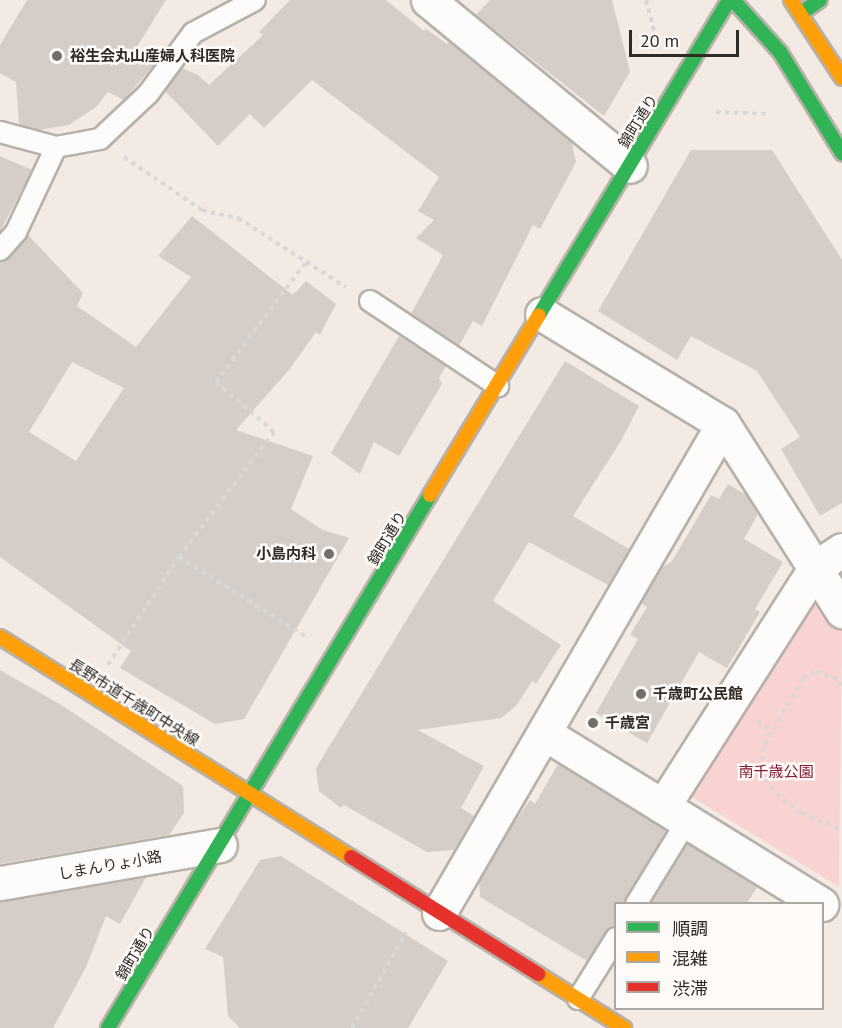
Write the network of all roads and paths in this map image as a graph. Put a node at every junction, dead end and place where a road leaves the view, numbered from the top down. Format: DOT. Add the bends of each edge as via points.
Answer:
graph roads {
  1 [pos="255,0"];
  2 [pos="428,0"];
  3 [pos="646,0"];
  4 [pos="731,0"];
  5 [pos="791,0"];
  6 [pos="820,0"];
  7 [pos="800,14"];
  8 [pos="658,46"];
  9 [pos="842,78"];
  10 [pos="716,112"];
  11 [pos="769,114"];
  12 [pos="0,132"];
  13 [pos="100,139"];
  14 [pos="56,147"];
  15 [pos="842,153"];
  16 [pos="630,166"];
  17 [pos="0,250"];
  18 [pos="306,262"];
  19 [pos="370,302"];
  20 [pos="542,314"];
  21 [pos="498,386"];
  22 [pos="723,424"];
  23 [pos="842,550"];
  24 [pos="179,557"];
  25 [pos="815,568"];
  26 [pos="842,611"];
  27 [pos="0,637"];
  28 [pos="336,655"];
  29 [pos="842,686"];
  30 [pos="90,694"];
  31 [pos="544,733"];
  32 [pos="250,795"];
  33 [pos="675,813"];
  34 [pos="842,831"];
  35 [pos="220,845"];
  36 [pos="0,883"];
  37 [pos="636,902"];
  38 [pos="819,902"];
  39 [pos="842,902"];
  40 [pos="824,904"];
  41 [pos="431,908"];
  42 [pos="614,940"];
  43 [pos="578,999"];
  44 [pos="108,1028"];
  45 [pos="352,1028"];
  46 [pos="624,1028"];
  1 -- 13 [label="lane" via="193,33 148,94"];
  2 -- 16 [label="street"];
  3 -- 8 [label="path"];
  4 -- 15 [label="main road" via="780,52"];
  4 -- 16 [label="main road, 錦町通り"];
  5 -- 7 [label="main road"];
  6 -- 7 [label="main road"];
  7 -- 9 [label="main road"];
  10 -- 11 [label="path"];
  12 -- 14 [label="lane"];
  13 -- 14 [label="lane"];
  13 -- 18 [label="path" via="201,210 238,218"];
  14 -- 17 [label="lane" via="16,232"];
  16 -- 20 [label="main road, 錦町通り"];
  18 -- 19 [label="path"];
  18 -- 24 [label="path" via="216,382 274,432"];
  19 -- 21 [label="lane"];
  20 -- 21 [label="main road, 錦町通り"];
  20 -- 22 [label="street"];
  21 -- 28 [label="main road, 錦町通り"];
  22 -- 25 [label="street"];
  22 -- 31 [label="street"];
  23 -- 25 [label="street"];
  24 -- 28 [label="path"];
  24 -- 30 [label="path"];
  25 -- 26 [label="street"];
  25 -- 33 [label="street"];
  27 -- 30 [label="main road, 長野市道千歳町中央線"];
  28 -- 32 [label="main road, 錦町通り"];
  29 -- 34 [label="path" via="837,679 816,671 803,678 764,747 761,771 776,794 801,813"];
  30 -- 32 [label="main road, 長野市道千歳町中央線"];
  31 -- 33 [label="street"];
  31 -- 41 [label="street"];
  32 -- 35 [label="main road, 錦町通り"];
  32 -- 41 [label="main road, 長野市道千歳町中央線"];
  33 -- 37 [label="lane"];
  33 -- 38 [label="street"];
  35 -- 36 [label="street, しまんりょ小路"];
  35 -- 44 [label="main road, 錦町通り"];
  39 -- 40 [label="street"];
  41 -- 43 [label="main road, 長野市道千歳町中央線"];
  41 -- 45 [label="path"];
  42 -- 43 [label="lane"];
  43 -- 46 [label="main road, 長野市道千歳町中央線"];
}
